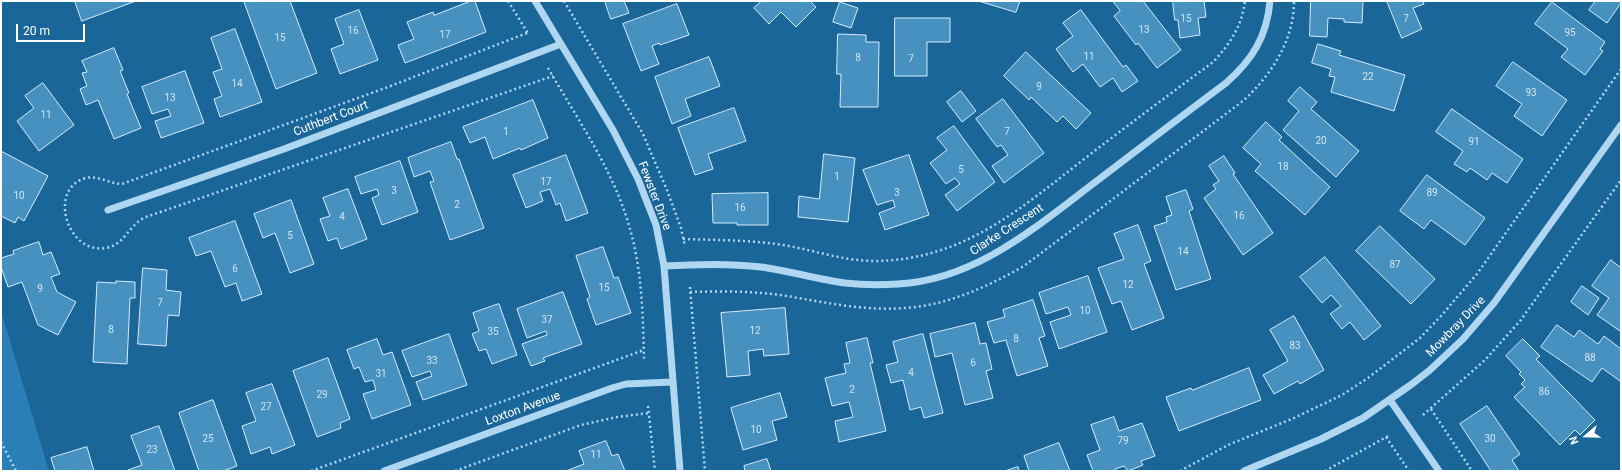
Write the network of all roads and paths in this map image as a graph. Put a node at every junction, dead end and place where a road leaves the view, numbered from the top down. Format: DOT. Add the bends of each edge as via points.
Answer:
graph roads {
  1 [pos="508,1"];
  2 [pos="535,1"];
  3 [pos="564,1"];
  4 [pos="1246,1"];
  5 [pos="1270,1"];
  6 [pos="529,35"];
  7 [pos="561,44"];
  8 [pos="548,68"];
  9 [pos="1621,69"];
  10 [pos="1621,125"];
  11 [pos="1621,180"];
  12 [pos="108,210"];
  13 [pos="683,239"];
  14 [pos="685,246"];
  15 [pos="664,266"];
  16 [pos="690,287"];
  17 [pos="644,350"];
  18 [pos="644,359"];
  19 [pos="672,382"];
  20 [pos="1390,400"];
  21 [pos="648,406"];
  22 [pos="1431,409"];
  23 [pos="649,413"];
  24 [pos="1423,415"];
  25 [pos="1390,435"];
  26 [pos="1386,437"];
  27 [pos="1,442"];
  28 [pos="16,471"];
  29 [pos="311,471"];
  30 [pos="384,471"];
  31 [pos="455,471"];
  32 [pos="656,471"];
  33 [pos="680,471"];
  34 [pos="705,471"];
  35 [pos="1180,471"];
  36 [pos="1244,471"];
  37 [pos="1325,471"];
  38 [pos="1409,471"];
  39 [pos="1438,471"];
  40 [pos="1472,471"];
  1 -- 6 [label="path"];
  2 -- 7 [label="street, Fewster Drive"];
  3 -- 13 [label="path" via="644,134 667,190"];
  4 -- 13 [label="path" via="1238,30 1213,62 1004,219 962,243 905,259 875,261 840,258 772,243"];
  5 -- 15 [label="street, Clarke Crescent" via="1262,36 1241,70 1038,224 970,267 922,282 871,285 845,283 783,270 737,264"];
  7 -- 12 [label="street, Cuthbert Court" via="284,149"];
  7 -- 15 [label="street, Fewster Drive" via="614,130 636,174 656,225"];
  8 -- 17 [label="path" via="604,164 630,228 640,279"];
  9 -- 35 [label="path" via="1477,274 1420,338 1342,395 1228,445"];
  10 -- 20 [label="street, Mowbray Drive" via="1494,303 1463,339 1430,370"];
  11 -- 22 [label="path" via="1520,321 1484,360"];
  13 -- 14 [label="path"];
  15 -- 19 [label="street, Fewster Drive"];
  16 -- 34 [label="path"];
  17 -- 18 [label="path"];
  17 -- 29 [label="path"];
  19 -- 30 [label="street, Loxton Avenue" via="626,384 612,388"];
  19 -- 33 [label="street, Fewster Drive"];
  20 -- 36 [label="street, Mowbray Drive" via="1342,429"];
  20 -- 39 [label="street"];
  21 -- 23 [label="path"];
  22 -- 24 [label="path"];
  22 -- 40 [label="path"];
  23 -- 31 [label="path" via="581,425"];
  23 -- 32 [label="path"];
  25 -- 26 [label="path"];
  26 -- 37 [label="path"];
  26 -- 38 [label="path"];
  27 -- 28 [label="path"];
}
